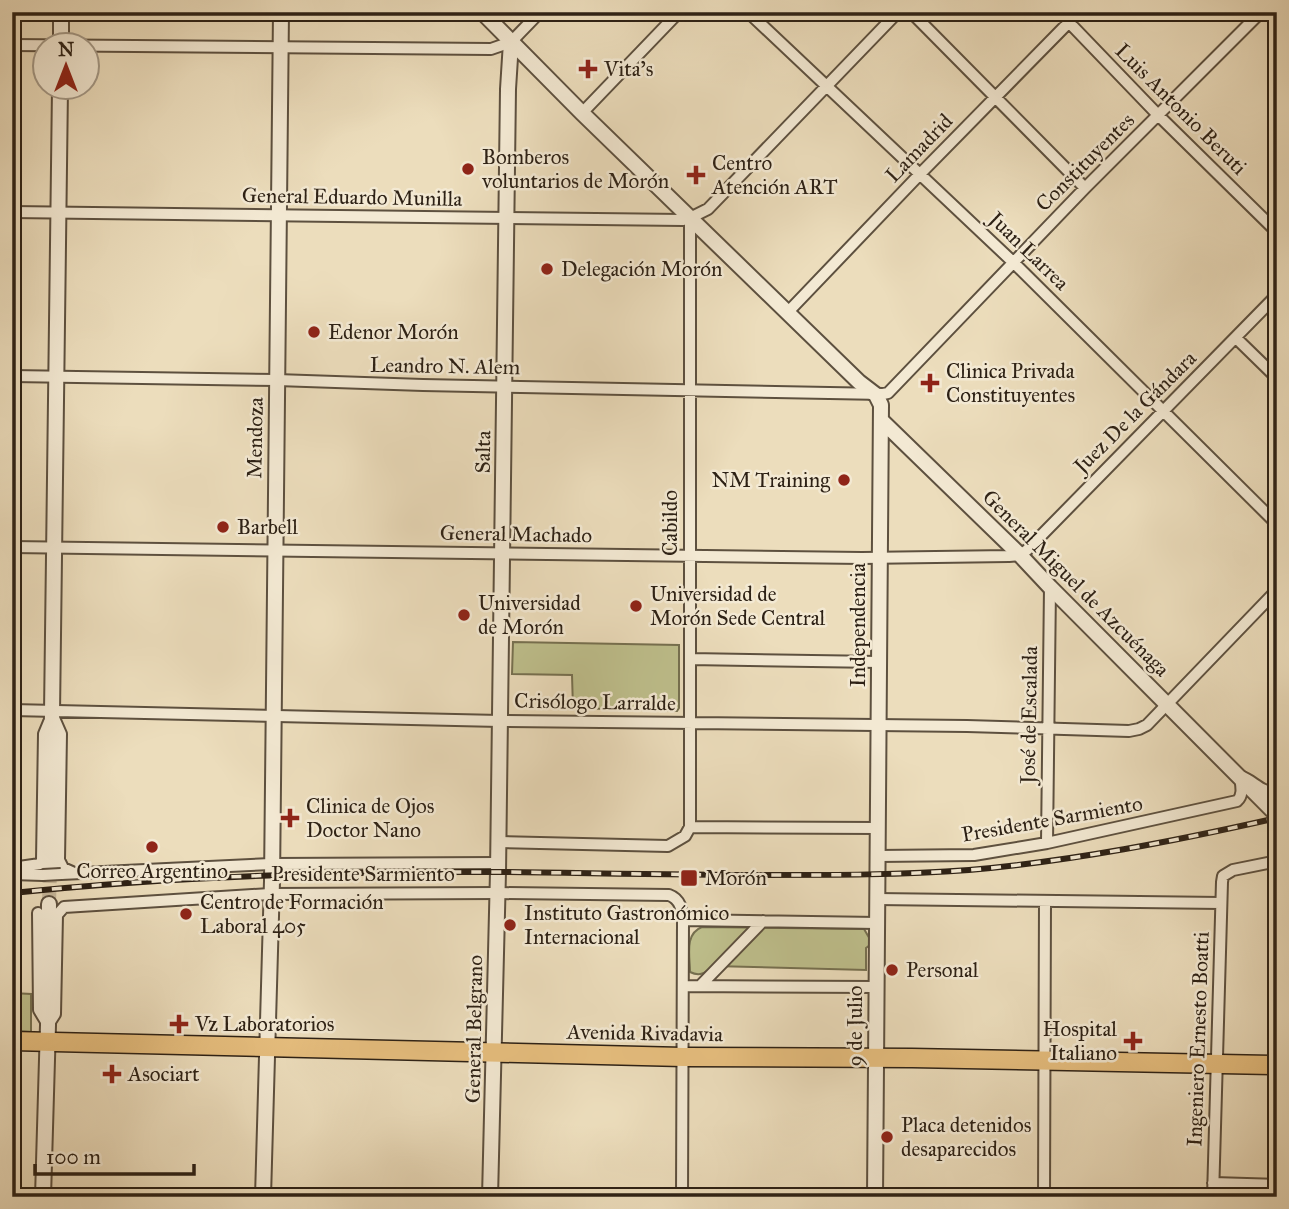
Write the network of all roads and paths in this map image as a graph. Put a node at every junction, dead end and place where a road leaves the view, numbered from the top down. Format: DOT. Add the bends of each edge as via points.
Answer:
graph roads {
  1 [pos="61,12"];
  2 [pos="281,12"];
  3 [pos="482,12"];
  4 [pos="540,12"];
  5 [pos="679,12"];
  6 [pos="748,12"];
  7 [pos="898,12"];
  8 [pos="911,12"];
  9 [pos="1059,12"];
  10 [pos="1079,12"];
  11 [pos="1261,12"];
  12 [pos="1070,23"];
  13 [pos="61,32"];
  14 [pos="511,42"];
  15 [pos="12,45"];
  16 [pos="32,45"];
  17 [pos="102,46"];
  18 [pos="281,48"];
  19 [pos="826,86"];
  20 [pos="995,98"];
  21 [pos="60,102"];
  22 [pos="582,113"];
  23 [pos="1159,116"];
  24 [pos="920,174"];
  25 [pos="1085,188"];
  26 [pos="12,212"];
  27 [pos="59,213"];
  28 [pos="280,215"];
  29 [pos="505,218"];
  30 [pos="690,218"];
  31 [pos="1277,232"];
  32 [pos="1014,262"];
  33 [pos="1277,295"];
  34 [pos="788,312"];
  35 [pos="1236,338"];
  36 [pos="12,376"];
  37 [pos="57,377"];
  38 [pos="1277,378"];
  39 [pos="277,380"];
  40 [pos="504,386"];
  41 [pos="690,389"];
  42 [pos="876,395"];
  43 [pos="1163,411"];
  44 [pos="882,421"];
  45 [pos="1277,524"];
  46 [pos="12,547"];
  47 [pos="53,547"];
  48 [pos="275,550"];
  49 [pos="503,553"];
  50 [pos="689,555"];
  51 [pos="1020,555"];
  52 [pos="880,558"];
  53 [pos="1050,587"];
  54 [pos="1277,590"];
  55 [pos="690,659"];
  56 [pos="879,662"];
  57 [pos="1167,704"];
  58 [pos="12,710"];
  59 [pos="52,712"];
  60 [pos="273,715"];
  61 [pos="500,721"];
  62 [pos="689,723"];
  63 [pos="879,724"];
  64 [pos="1048,728"];
  65 [pos="1240,776"];
  66 [pos="1276,792"];
  67 [pos="1272,810"];
  68 [pos="690,827"];
  69 [pos="878,828"];
  70 [pos="498,842"];
  71 [pos="1047,843"];
  72 [pos="878,856"];
  73 [pos="1277,861"];
  74 [pos="498,863"];
  75 [pos="271,864"];
  76 [pos="12,868"];
  77 [pos="51,873"];
  78 [pos="12,874"];
  79 [pos="75,874"];
  80 [pos="498,893"];
  81 [pos="270,894"];
  82 [pos="877,899"];
  83 [pos="1045,901"];
  84 [pos="1221,903"];
  85 [pos="49,909"];
  86 [pos="683,920"];
  87 [pos="763,921"];
  88 [pos="877,923"];
  89 [pos="683,986"];
  90 [pos="700,986"];
  91 [pos="876,987"];
  92 [pos="48,1034"];
  93 [pos="12,1041"];
  94 [pos="267,1048"];
  95 [pos="495,1053"];
  96 [pos="683,1057"];
  97 [pos="876,1058"];
  98 [pos="1045,1061"];
  99 [pos="1216,1064"];
  100 [pos="1277,1065"];
  101 [pos="1213,1184"];
  102 [pos="1277,1185"];
  103 [pos="43,1197"];
  104 [pos="263,1197"];
  105 [pos="490,1197"];
  106 [pos="682,1197"];
  107 [pos="875,1197"];
  108 [pos="1044,1197"];
  109 [pos="1213,1197"];
  1 -- 13 [label="street"];
  2 -- 18 [label="street, Mendoza"];
  3 -- 14 [label="street"];
  4 -- 14 [label="street"];
  5 -- 22 [label="street"];
  6 -- 19 [label="street, Juan Larrea"];
  7 -- 19 [label="street"];
  8 -- 20 [label="street"];
  9 -- 12 [label="street, Luis Antonio Beruti"];
  10 -- 12 [label="street, Lamadrid"];
  11 -- 23 [label="street, Constituyentes"];
  12 -- 20 [label="street, Lamadrid"];
  12 -- 23 [label="street, Luis Antonio Beruti"];
  14 -- 18 [label="street" via="491,49"];
  14 -- 22 [label="street"];
  14 -- 29 [label="street, Salta"];
  15 -- 16 [label="street"];
  17 -- 18 [label="street"];
  18 -- 28 [label="street, Mendoza"];
  19 -- 24 [label="street, Juan Larrea"];
  19 -- 30 [label="street" via="708,209"];
  20 -- 24 [label="street, Lamadrid"];
  20 -- 25 [label="street"];
  21 -- 27 [label="street"];
  22 -- 30 [label="street"];
  23 -- 25 [label="street, Constituyentes"];
  23 -- 31 [label="street, Luis Antonio Beruti"];
  24 -- 32 [label="street, Juan Larrea"];
  24 -- 34 [label="street, Lamadrid"];
  25 -- 32 [label="street, Constituyentes"];
  26 -- 27 [label="street, General Eduardo Munilla"];
  27 -- 28 [label="street, General Eduardo Munilla"];
  27 -- 37 [label="street"];
  28 -- 29 [label="street, General Eduardo Munilla"];
  28 -- 39 [label="street, Mendoza"];
  29 -- 30 [label="street, General Eduardo Munilla"];
  29 -- 40 [label="street, Salta"];
  30 -- 34 [label="street"];
  30 -- 41 [label="street, Cabildo"];
  32 -- 42 [label="street, Constituyentes" via="888,393"];
  32 -- 43 [label="street, Juan Larrea"];
  33 -- 35 [label="street, Juez De la Gándara"];
  34 -- 42 [label="street"];
  35 -- 38 [label="street"];
  35 -- 43 [label="street, Juez De la Gándara"];
  36 -- 37 [label="street, Leandro N. Alem"];
  37 -- 39 [label="street, Leandro N. Alem"];
  37 -- 47 [label="street"];
  39 -- 40 [label="street, Leandro N. Alem"];
  39 -- 48 [label="street, Mendoza"];
  40 -- 41 [label="street, Leandro N. Alem"];
  40 -- 49 [label="street, Salta"];
  41 -- 42 [label="street, Leandro N. Alem"];
  41 -- 50 [label="street, Cabildo"];
  42 -- 44 [label="street, Independencia"];
  43 -- 45 [label="street, Juan Larrea"];
  43 -- 51 [label="street, Juez De la Gándara"];
  44 -- 51 [label="street, General Miguel de Azcuénaga"];
  44 -- 52 [label="street, Independencia"];
  46 -- 47 [label="street, General Machado"];
  47 -- 48 [label="street, General Machado"];
  47 -- 59 [label="street"];
  48 -- 49 [label="street, General Machado"];
  48 -- 60 [label="street, Mendoza"];
  49 -- 50 [label="street, General Machado"];
  49 -- 61 [label="street, Salta"];
  50 -- 52 [label="street, General Machado"];
  50 -- 55 [label="street, Cabildo"];
  51 -- 52 [label="street, General Machado"];
  51 -- 53 [label="street, General Miguel de Azcuénaga"];
  52 -- 56 [label="street, Independencia"];
  53 -- 57 [label="street, General Miguel de Azcuénaga"];
  53 -- 64 [label="street, José de Escalada"];
  54 -- 57 [label="street, Crisólogo Larralde"];
  55 -- 56 [label="street"];
  55 -- 62 [label="street, Cabildo"];
  56 -- 63 [label="street, Independencia"];
  57 -- 64 [label="street, Crisólogo Larralde" via="1139,729"];
  57 -- 65 [label="street, General Miguel de Azcuénaga"];
  58 -- 59 [label="street, Crisólogo Larralde"];
  59 -- 60 [label="street, Crisólogo Larralde"];
  59 -- 76 [label="street" via="44,734 42,860 36,866"];
  59 -- 77 [label="street"];
  59 -- 79 [label="street" via="61,734 59,860"];
  60 -- 61 [label="street, Crisólogo Larralde"];
  60 -- 75 [label="street, Mendoza"];
  61 -- 62 [label="street, Crisólogo Larralde"];
  61 -- 70 [label="street, Salta"];
  62 -- 63 [label="street, Crisólogo Larralde"];
  62 -- 68 [label="street, Cabildo"];
  63 -- 64 [label="street, Crisólogo Larralde"];
  63 -- 69 [label="street, Independencia"];
  64 -- 71 [label="street, José de Escalada"];
  65 -- 66 [label="street, General Miguel de Azcuénaga" via="1263,791"];
  65 -- 67 [label="street, General Miguel de Azcuénaga"];
  65 -- 71 [label="street, Presidente Sarmiento" via="1241,798 1232,802"];
  68 -- 69 [label="street"];
  68 -- 70 [label="street" via="668,846"];
  69 -- 72 [label="street, Independencia"];
  70 -- 74 [label="street, Salta"];
  71 -- 72 [label="street, Presidente Sarmiento" via="962,856"];
  72 -- 82 [label="street, 9 de Julio"];
  73 -- 84 [label="street, Ingeniero Ernesto Boatti" via="1223,876"];
  74 -- 75 [label="street, Presidente Sarmiento"];
  74 -- 80 [label="street, General Belgrano"];
  75 -- 79 [label="street, Presidente Sarmiento"];
  75 -- 81 [label="street, Mendoza"];
  77 -- 78 [label="street, Presidente Sarmiento"];
  77 -- 79 [label="street, Presidente Sarmiento"];
  80 -- 81 [label="street, Presidente Sarmiento"];
  80 -- 86 [label="street, Presidente Sarmiento" via="669,895 678,902"];
  80 -- 95 [label="street, General Belgrano"];
  81 -- 85 [label="street, Presidente Sarmiento"];
  81 -- 94 [label="street, Mendoza"];
  82 -- 83 [label="street"];
  82 -- 88 [label="street, 9 de Julio"];
  83 -- 84 [label="street"];
  83 -- 98 [label="street"];
  84 -- 99 [label="street, Ingeniero Ernesto Boatti"];
  85 -- 92 [label="street"];
  86 -- 87 [label="street"];
  86 -- 89 [label="street"];
  87 -- 88 [label="street"];
  87 -- 90 [label="street"];
  88 -- 91 [label="street, 9 de Julio"];
  89 -- 90 [label="street"];
  89 -- 96 [label="street"];
  90 -- 91 [label="street"];
  91 -- 97 [label="street, 9 de Julio"];
  92 -- 93 [label="main road, Avenida Rivadavia"];
  92 -- 94 [label="main road, Avenida Rivadavia"];
  92 -- 103 [label="street"];
  94 -- 95 [label="main road, Avenida Rivadavia"];
  94 -- 104 [label="street, Mendoza"];
  95 -- 96 [label="main road, Avenida Rivadavia"];
  95 -- 105 [label="street, General Belgrano"];
  96 -- 97 [label="main road, Avenida Rivadavia"];
  96 -- 106 [label="street"];
  97 -- 98 [label="main road, Avenida Rivadavia"];
  97 -- 107 [label="street, 9 de Julio"];
  98 -- 99 [label="main road, Avenida Rivadavia"];
  98 -- 108 [label="street"];
  99 -- 100 [label="main road, Avenida Rivadavia"];
  99 -- 101 [label="street, Ingeniero Ernesto Boatti"];
  101 -- 102 [label="street"];
  101 -- 109 [label="street, Ingeniero Ernesto Boatti"];
}
